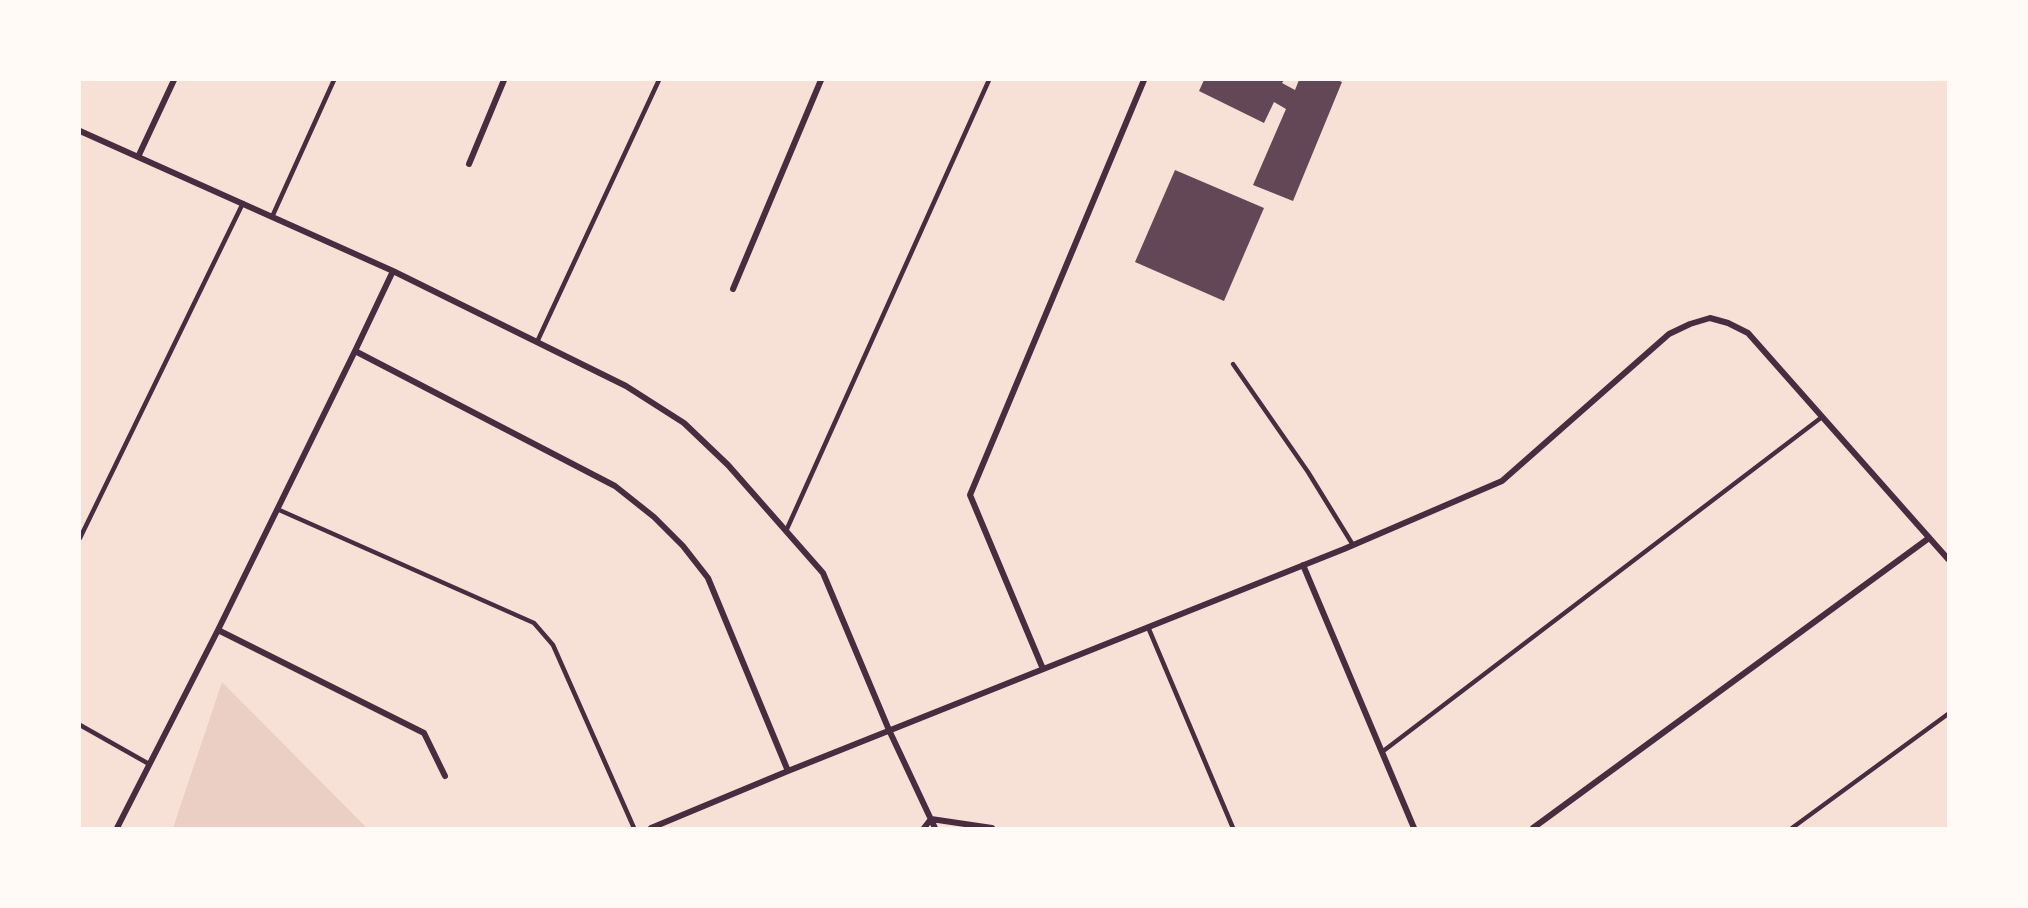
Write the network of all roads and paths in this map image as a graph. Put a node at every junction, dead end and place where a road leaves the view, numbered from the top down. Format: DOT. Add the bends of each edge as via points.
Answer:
graph roads {
  1 [pos="174,80"];
  2 [pos="334,80"];
  3 [pos="504,80"];
  4 [pos="659,80"];
  5 [pos="821,80"];
  6 [pos="989,80"];
  7 [pos="1144,80"];
  8 [pos="80,131"];
  9 [pos="138,157"];
  10 [pos="469,164"];
  11 [pos="243,203"];
  12 [pos="272,217"];
  13 [pos="393,271"];
  14 [pos="733,289"];
  15 [pos="537,342"];
  16 [pos="355,351"];
  17 [pos="1233,364"];
  18 [pos="1822,417"];
  19 [pos="277,509"];
  20 [pos="786,531"];
  21 [pos="80,538"];
  22 [pos="1929,538"];
  23 [pos="1353,545"];
  24 [pos="1948,559"];
  25 [pos="1303,565"];
  26 [pos="1148,627"];
  27 [pos="218,630"];
  28 [pos="1043,669"];
  29 [pos="1948,714"];
  30 [pos="80,724"];
  31 [pos="889,730"];
  32 [pos="1382,752"];
  33 [pos="149,764"];
  34 [pos="788,771"];
  35 [pos="445,776"];
  36 [pos="931,819"];
  37 [pos="117,828"];
  38 [pos="634,828"];
  39 [pos="651,828"];
  40 [pos="924,828"];
  41 [pos="935,828"];
  42 [pos="992,828"];
  43 [pos="1233,828"];
  44 [pos="1414,828"];
  45 [pos="1533,828"];
  46 [pos="1792,828"];
  1 -- 9 [label="street"];
  2 -- 12 [label="lane"];
  3 -- 10 [label="street"];
  4 -- 15 [label="lane"];
  5 -- 14 [label="street"];
  6 -- 20 [label="lane"];
  7 -- 28 [label="street" via="970,495"];
  8 -- 9 [label="street"];
  9 -- 11 [label="street"];
  11 -- 12 [label="street"];
  11 -- 21 [label="lane"];
  12 -- 13 [label="street"];
  13 -- 15 [label="street"];
  13 -- 16 [label="street"];
  15 -- 20 [label="street" via="626,386 684,423 728,465"];
  16 -- 19 [label="street"];
  16 -- 34 [label="street" via="615,486 654,517 708,578"];
  17 -- 23 [label="lane"];
  18 -- 22 [label="street"];
  18 -- 23 [label="street" via="1748,333 1710,318 1669,334 1502,481"];
  18 -- 32 [label="lane"];
  19 -- 27 [label="street"];
  19 -- 38 [label="lane" via="534,623 553,645"];
  20 -- 31 [label="street" via="823,573"];
  22 -- 24 [label="street"];
  22 -- 45 [label="street"];
  23 -- 25 [label="street"];
  25 -- 26 [label="street"];
  25 -- 32 [label="street"];
  26 -- 28 [label="street"];
  26 -- 43 [label="lane"];
  27 -- 33 [label="street"];
  27 -- 35 [label="street" via="424,733"];
  28 -- 31 [label="street"];
  29 -- 46 [label="lane"];
  30 -- 33 [label="lane"];
  31 -- 34 [label="street"];
  31 -- 36 [label="street"];
  32 -- 44 [label="street"];
  33 -- 37 [label="street"];
  34 -- 39 [label="street"];
  36 -- 40 [label="street"];
  36 -- 41 [label="street"];
  36 -- 42 [label="street"];
}
